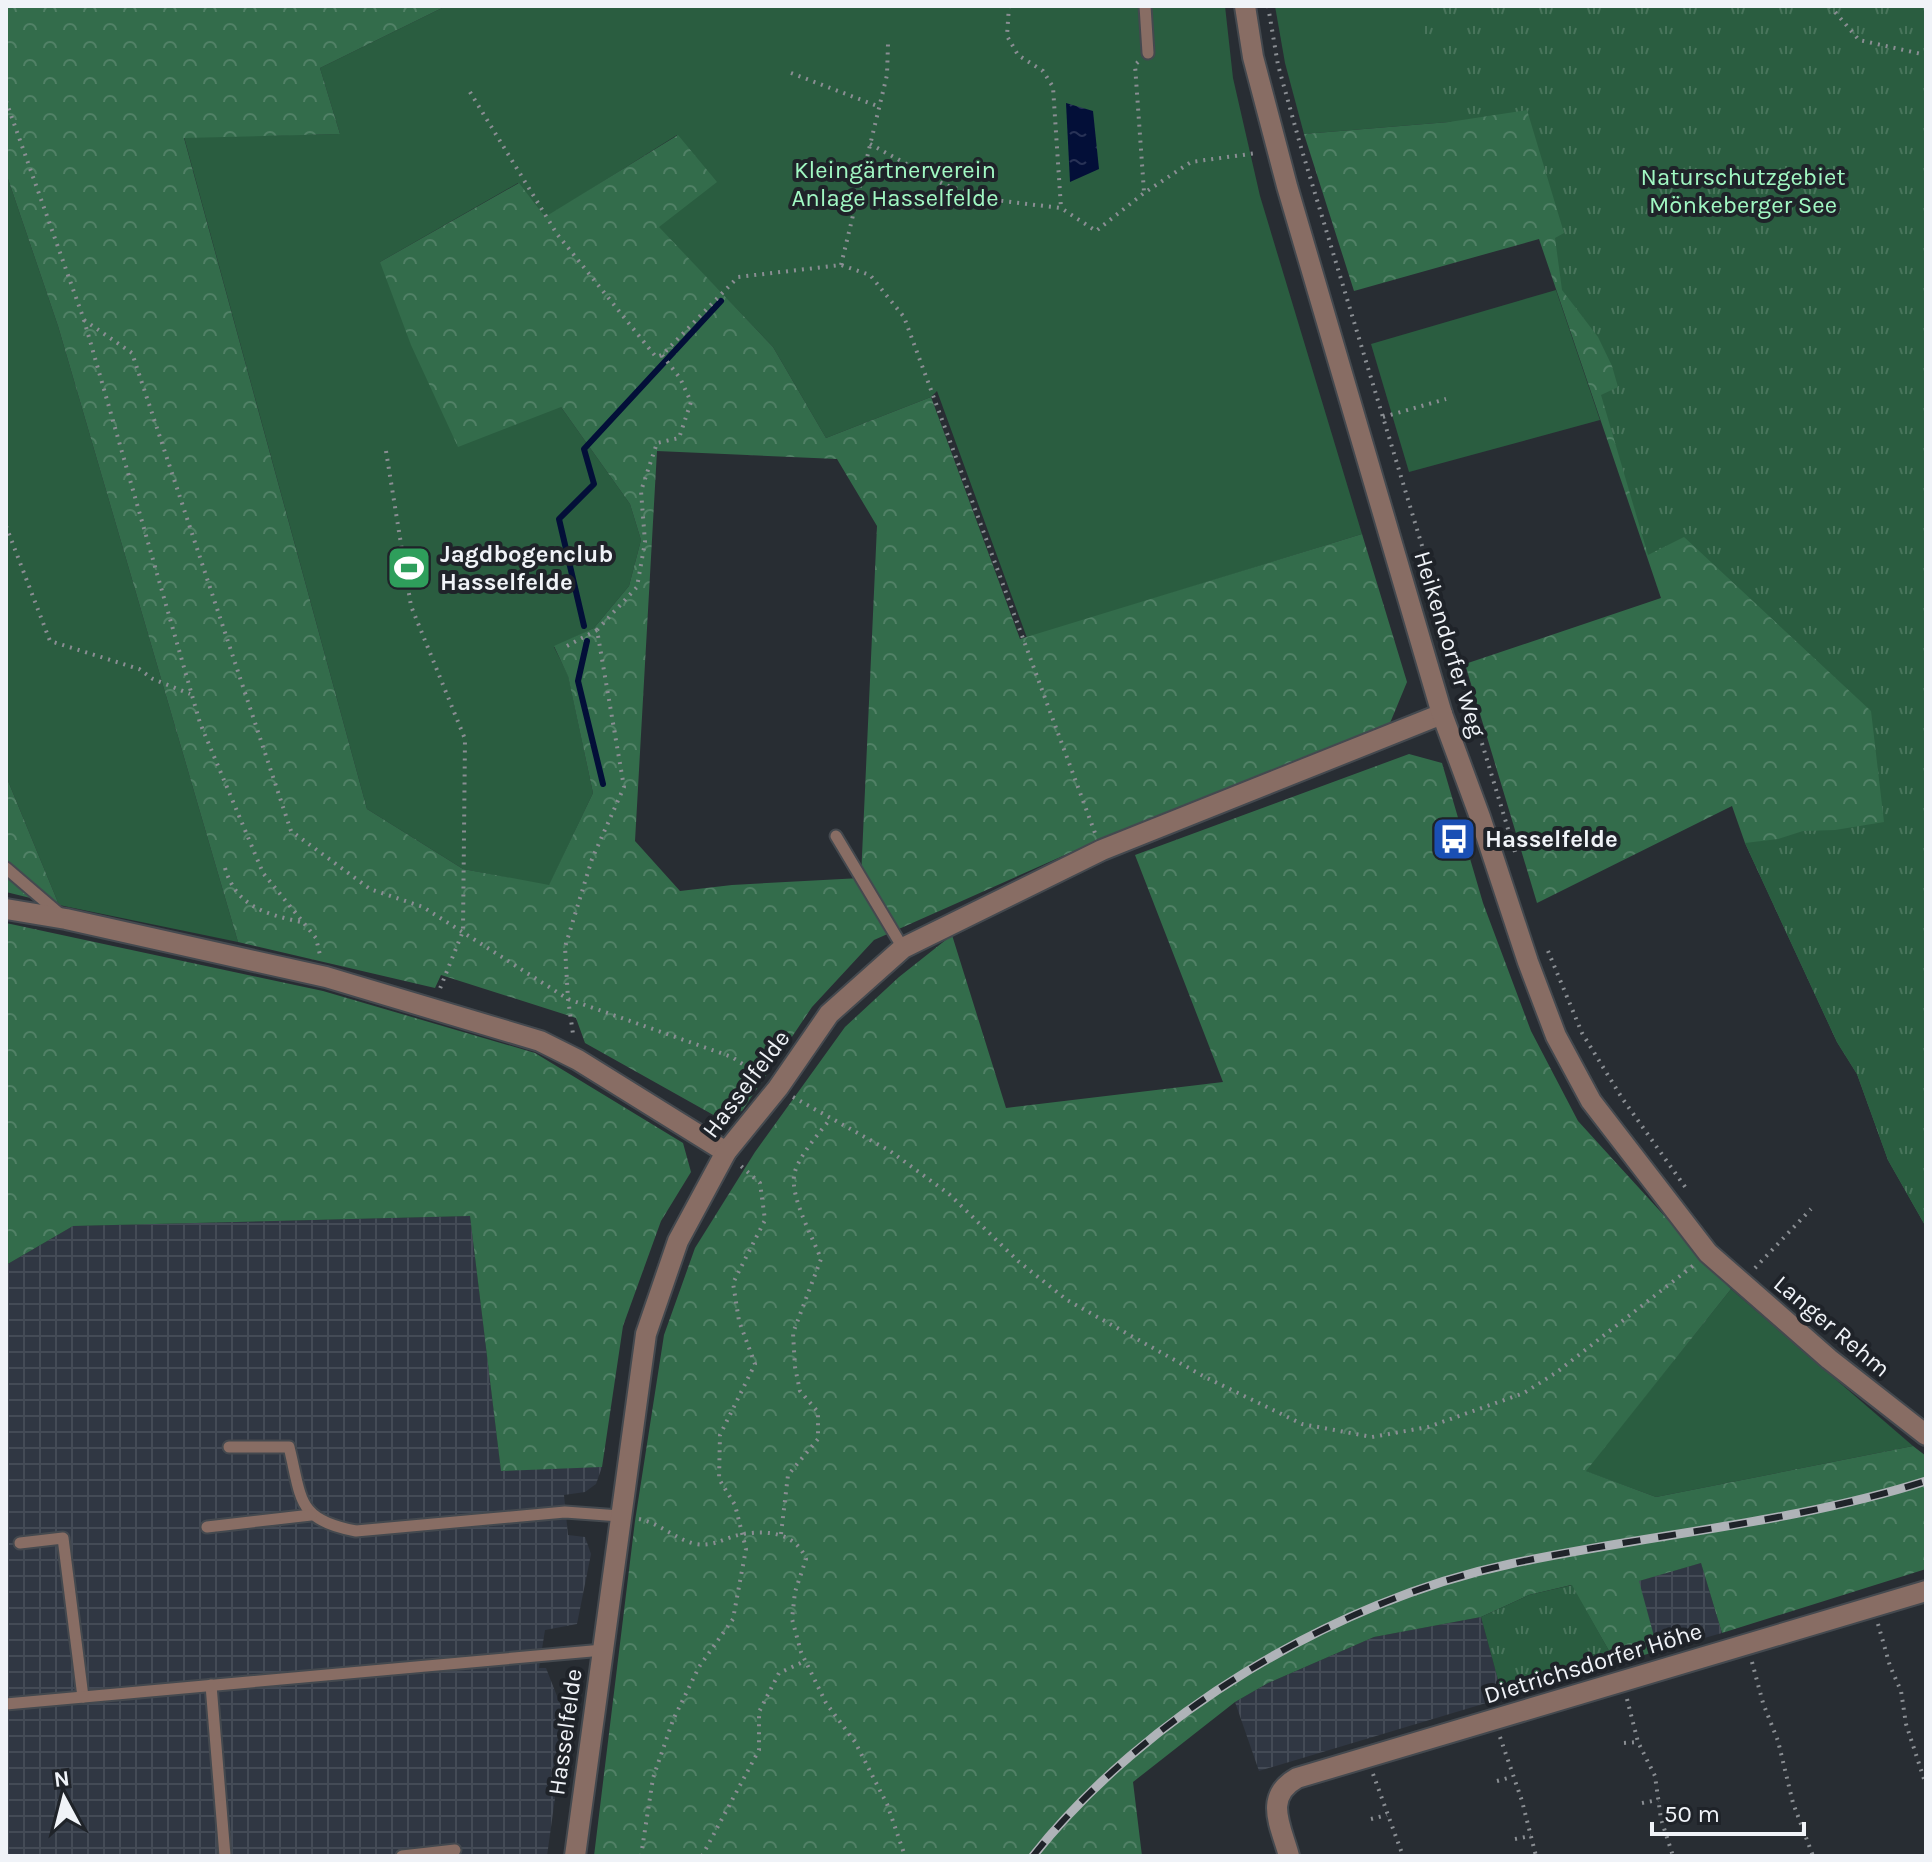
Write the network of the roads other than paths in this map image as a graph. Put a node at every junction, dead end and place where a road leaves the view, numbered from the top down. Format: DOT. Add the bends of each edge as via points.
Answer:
graph roads {
  1 [pos="1145,6"];
  2 [pos="1245,6"];
  3 [pos="1148,53"];
  4 [pos="1442,714"];
  5 [pos="836,836"];
  6 [pos="6,868"];
  7 [pos="6,909"];
  8 [pos="66,919"];
  9 [pos="903,948"];
  10 [pos="726,1152"];
  11 [pos="1708,1253"];
  12 [pos="1926,1435"];
  13 [pos="229,1447"];
  14 [pos="311,1515"];
  15 [pos="620,1516"];
  16 [pos="207,1527"];
  17 [pos="20,1543"];
  18 [pos="1926,1591"];
  19 [pos="603,1650"];
  20 [pos="211,1685"];
  21 [pos="83,1697"];
  22 [pos="6,1704"];
  23 [pos="455,1850"];
  24 [pos="225,1856"];
  25 [pos="402,1856"];
  26 [pos="575,1856"];
  27 [pos="1289,1856"];
  1 -- 3 [label="lane"];
  2 -- 4 [label="street, Heikendorfer Weg" via="1287,186"];
  4 -- 9 [label="street, Hasselfelde" via="1102,850"];
  4 -- 11 [label="street, Heikendorfer Weg" via="1556,1036 1591,1101"];
  5 -- 9 [label="lane"];
  6 -- 8 [label="lane"];
  7 -- 8 [label="street"];
  8 -- 10 [label="street" via="326,977 540,1041"];
  9 -- 10 [label="street, Hasselfelde" via="829,1014"];
  10 -- 15 [label="street, Hasselfelde" via="678,1241 646,1334"];
  11 -- 12 [label="street, Langer Rehm"];
  13 -- 14 [label="lane" via="289,1447 303,1506"];
  14 -- 15 [label="lane" via="331,1527 356,1531 565,1512"];
  14 -- 16 [label="lane"];
  15 -- 19 [label="street, Hasselfelde"];
  17 -- 21 [label="lane" via="63,1538"];
  18 -- 27 [label="street, Dietrichsdorfer Höhe" via="1297,1778 1279,1792 1276,1803"];
  19 -- 20 [label="lane"];
  19 -- 26 [label="street, Hasselfelde"];
  20 -- 21 [label="lane"];
  20 -- 24 [label="lane"];
  21 -- 22 [label="lane"];
  23 -- 25 [label="lane"];
}
